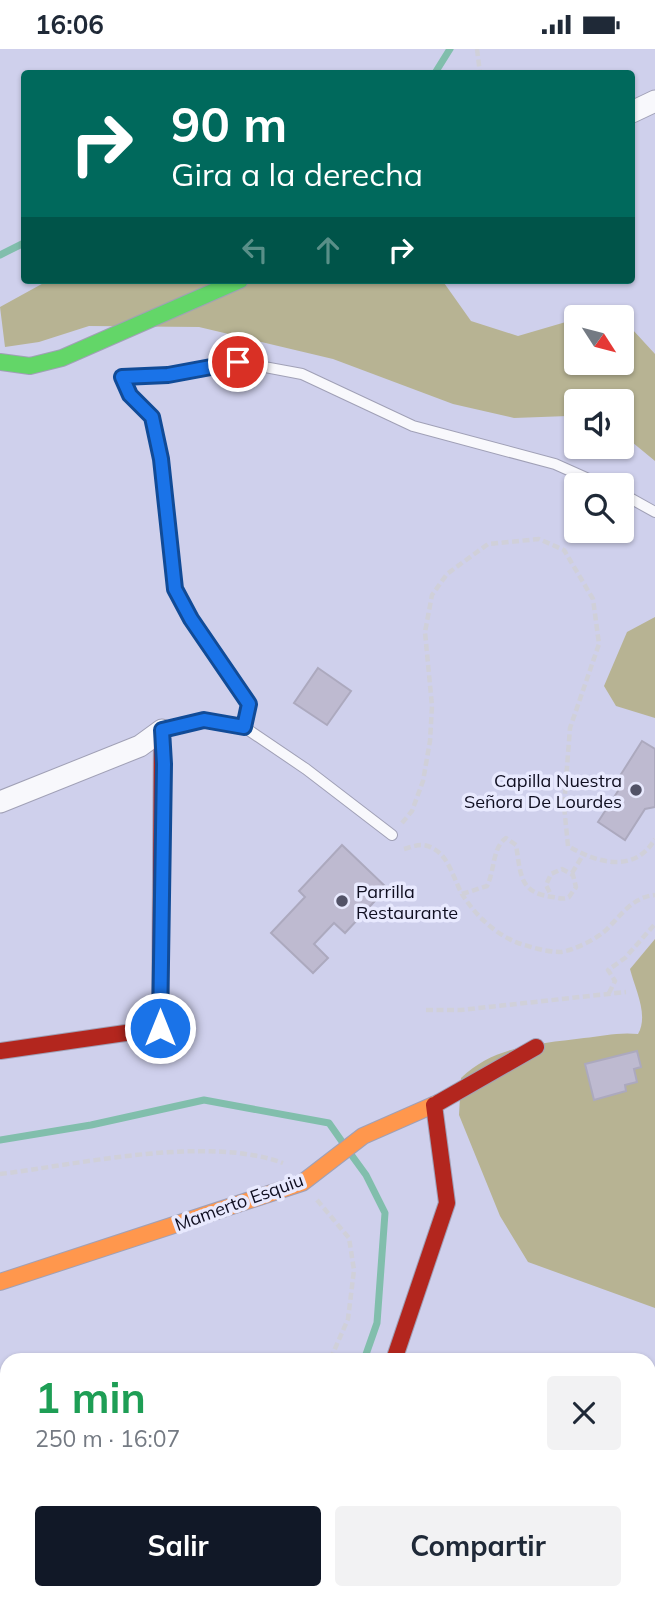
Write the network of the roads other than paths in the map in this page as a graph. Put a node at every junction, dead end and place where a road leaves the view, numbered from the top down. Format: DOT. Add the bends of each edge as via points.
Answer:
graph roads {
  1 [pos="655,101"];
  2 [pos="635,111"];
  3 [pos="231,284"];
  4 [pos="0,362"];
  5 [pos="575,473"];
  6 [pos="634,500"];
  7 [pos="655,512"];
  8 [pos="244,727"];
  9 [pos="162,730"];
  10 [pos="0,802"];
  11 [pos="392,835"];
  12 [pos="536,1047"];
  13 [pos="0,1051"];
  14 [pos="435,1105"];
  15 [pos="0,1282"];
  16 [pos="396,1353"];
  1 -- 2 [label="street"];
  3 -- 4 [label="street" via="62,358 30,366"];
  5 -- 8 [label="lane" via="413,426 302,375 238,362 168,375 122,377 130,395 152,417 175,589 249,704"];
  6 -- 7 [label="lane"];
  8 -- 9 [label="lane" via="204,720"];
  8 -- 11 [label="lane"];
  9 -- 10 [label="street" via="140,746"];
  9 -- 13 [label="street" via="160,1028"];
  12 -- 14 [label="street, Mamerto Esquiu"];
  14 -- 15 [label="street, Mamerto Esquiu" via="363,1136 302,1183"];
  14 -- 16 [label="street" via="447,1203"];
}
